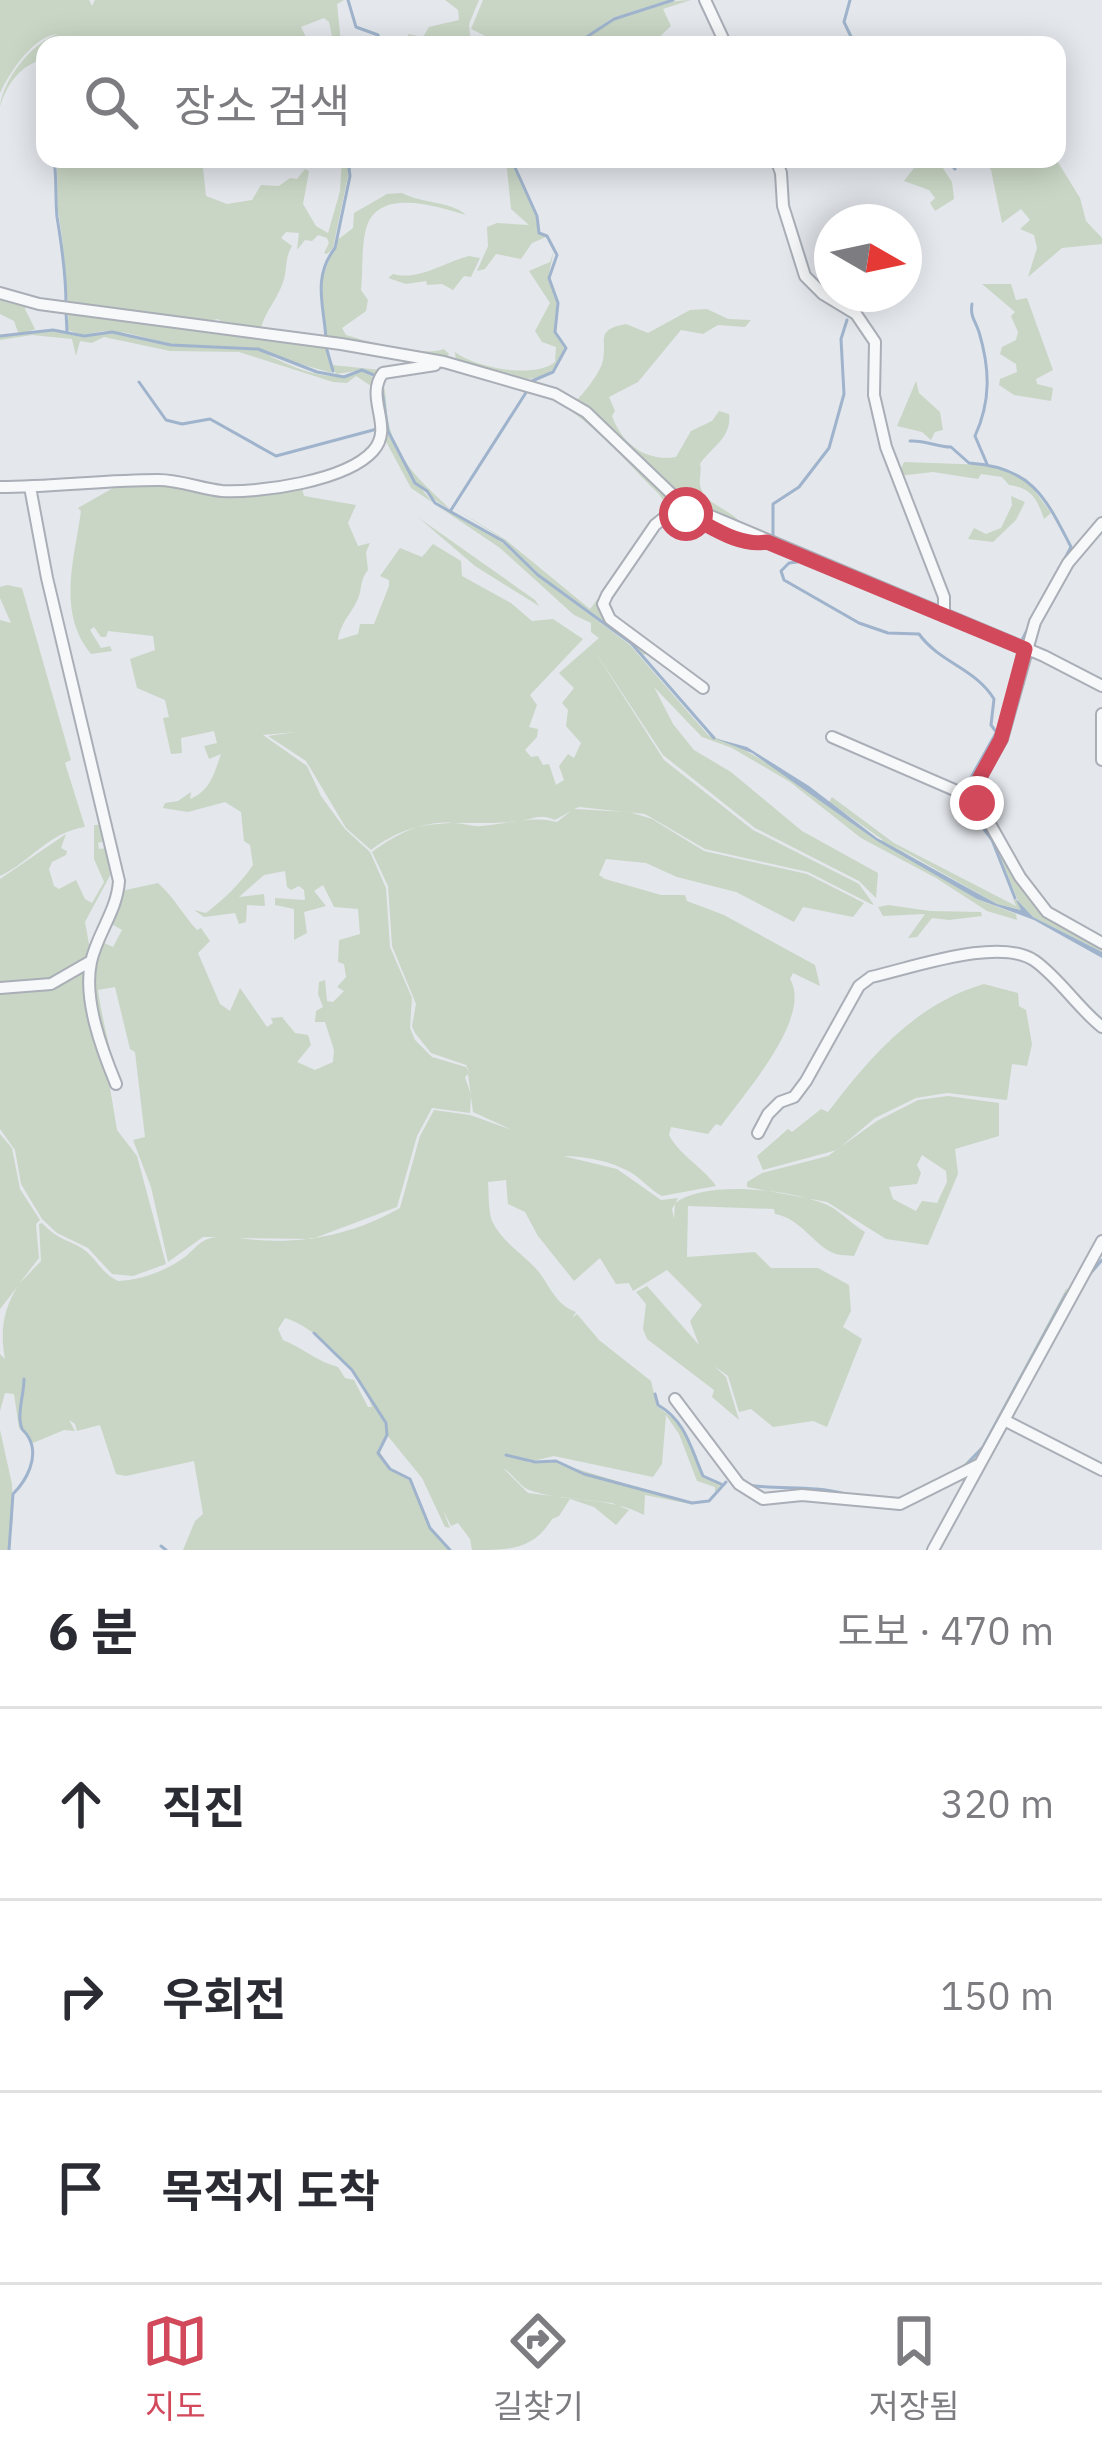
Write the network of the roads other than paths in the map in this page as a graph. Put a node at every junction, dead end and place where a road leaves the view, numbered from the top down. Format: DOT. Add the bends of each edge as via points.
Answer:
graph roads {
  1 [pos="705,0"];
  2 [pos="722,36"];
  3 [pos="777,168"];
  4 [pos="0,292"];
  5 [pos="444,362"];
  6 [pos="0,487"];
  7 [pos="30,487"];
  8 [pos="1102,523"];
  9 [pos="767,542"];
  10 [pos="944,616"];
  11 [pos="1025,649"];
  12 [pos="1102,686"];
  13 [pos="703,688"];
  14 [pos="1102,714"];
  15 [pos="832,736"];
  16 [pos="1102,760"];
  17 [pos="973,798"];
  18 [pos="1102,943"];
  19 [pos="92,961"];
  20 [pos="0,988"];
  21 [pos="1102,1028"];
  22 [pos="116,1084"];
  23 [pos="758,1133"];
  24 [pos="1102,1240"];
  25 [pos="676,1399"];
  26 [pos="1004,1420"];
  27 [pos="980,1464"];
  28 [pos="1102,1469"];
  29 [pos="933,1550"];
  1 -- 2 [label="street"];
  3 -- 10 [label="street" via="805,276 856,314 875,342 874,395 886,448 944,597"];
  4 -- 5 [label="street"];
  5 -- 7 [label="street" via="383,373 374,393 382,434 374,451 296,485 225,491 151,480"];
  5 -- 9 [label="street" via="565,398 682,504"];
  6 -- 7 [label="street"];
  7 -- 19 [label="street" via="119,881"];
  8 -- 11 [label="street" via="1052,587"];
  9 -- 10 [label="street"];
  9 -- 13 [label="street" via="670,513 607,595 610,619"];
  10 -- 11 [label="street"];
  11 -- 12 [label="street"];
  11 -- 17 [label="street" via="1008,722"];
  14 -- 16 [label="street"];
  15 -- 17 [label="street"];
  17 -- 18 [label="street" via="1046,912"];
  19 -- 20 [label="street" via="51,984"];
  19 -- 22 [label="street" via="92,999"];
  21 -- 23 [label="street" via="1042,967 1014,951 871,977 794,1097 780,1102"];
  24 -- 26 [label="street"];
  25 -- 27 [label="street" via="739,1484 763,1499 900,1504"];
  26 -- 27 [label="street"];
  26 -- 28 [label="street"];
  27 -- 29 [label="street"];
}
